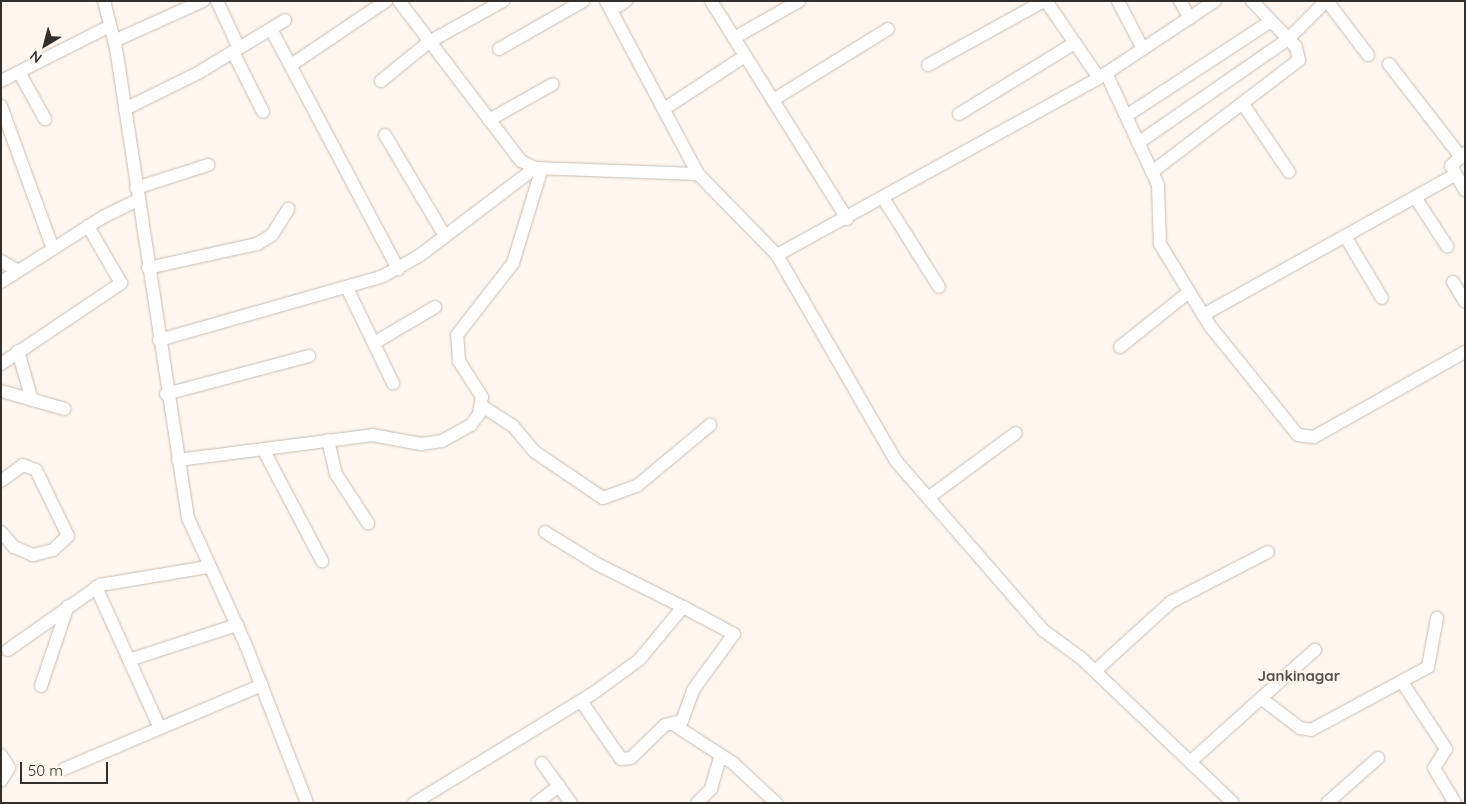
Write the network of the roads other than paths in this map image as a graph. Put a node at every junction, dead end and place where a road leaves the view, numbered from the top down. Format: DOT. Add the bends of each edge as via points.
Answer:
graph roads {
  1 [pos="104,1"];
  2 [pos="203,1"];
  3 [pos="216,1"];
  4 [pos="386,1"];
  5 [pos="399,1"];
  6 [pos="503,1"];
  7 [pos="583,1"];
  8 [pos="626,1"];
  9 [pos="711,1"];
  10 [pos="799,1"];
  11 [pos="1045,1"];
  12 [pos="1118,1"];
  13 [pos="1180,1"];
  14 [pos="1214,1"];
  15 [pos="1327,1"];
  16 [pos="1261,4"];
  17 [pos="609,6"];
  18 [pos="1190,18"];
  19 [pos="285,20"];
  20 [pos="1271,21"];
  21 [pos="110,26"];
  22 [pos="271,29"];
  23 [pos="888,29"];
  24 [pos="734,38"];
  25 [pos="1288,39"];
  26 [pos="114,41"];
  27 [pos="430,42"];
  28 [pos="1075,43"];
  29 [pos="1143,48"];
  30 [pos="499,49"];
  31 [pos="236,50"];
  32 [pos="1368,55"];
  33 [pos="745,56"];
  34 [pos="1390,64"];
  35 [pos="291,65"];
  36 [pos="928,65"];
  37 [pos="19,72"];
  38 [pos="1102,76"];
  39 [pos="1,81"];
  40 [pos="381,81"];
  41 [pos="553,84"];
  42 [pos="773,100"];
  43 [pos="1243,104"];
  44 [pos="1,106"];
  45 [pos="125,109"];
  46 [pos="664,109"];
  47 [pos="263,112"];
  48 [pos="959,114"];
  49 [pos="1126,116"];
  50 [pos="45,119"];
  51 [pos="489,120"];
  52 [pos="385,135"];
  53 [pos="1138,143"];
  54 [pos="1462,155"];
  55 [pos="208,165"];
  56 [pos="539,168"];
  57 [pos="1152,172"];
  58 [pos="1289,172"];
  59 [pos="698,174"];
  60 [pos="1455,175"];
  61 [pos="1465,190"];
  62 [pos="137,194"];
  63 [pos="1415,197"];
  64 [pos="883,198"];
  65 [pos="288,209"];
  66 [pos="848,219"];
  67 [pos="88,226"];
  68 [pos="445,236"];
  69 [pos="1345,236"];
  70 [pos="1447,246"];
  71 [pos="53,249"];
  72 [pos="777,255"];
  73 [pos="1,261"];
  74 [pos="148,268"];
  75 [pos="398,269"];
  76 [pos="18,271"];
  77 [pos="1,282"];
  78 [pos="1453,282"];
  79 [pos="939,287"];
  80 [pos="347,288"];
  81 [pos="1189,292"];
  82 [pos="1382,298"];
  83 [pos="1465,302"];
  84 [pos="435,308"];
  85 [pos="1203,315"];
  86 [pos="159,340"];
  87 [pos="374,343"];
  88 [pos="1120,347"];
  89 [pos="18,351"];
  90 [pos="1465,352"];
  91 [pos="309,356"];
  92 [pos="1,364"];
  93 [pos="393,383"];
  94 [pos="1,391"];
  95 [pos="166,394"];
  96 [pos="32,400"];
  97 [pos="482,406"];
  98 [pos="65,409"];
  99 [pos="710,425"];
  100 [pos="1016,433"];
  101 [pos="328,440"];
  102 [pos="264,449"];
  103 [pos="178,460"];
  104 [pos="1,480"];
  105 [pos="928,498"];
  106 [pos="368,523"];
  107 [pos="1,532"];
  108 [pos="545,532"];
  109 [pos="1268,552"];
  110 [pos="322,561"];
  111 [pos="208,566"];
  112 [pos="96,587"];
  113 [pos="68,606"];
  114 [pos="683,607"];
  115 [pos="1437,618"];
  116 [pos="236,625"];
  117 [pos="8,650"];
  118 [pos="1315,650"];
  119 [pos="129,660"];
  120 [pos="1095,671"];
  121 [pos="1402,682"];
  122 [pos="262,685"];
  123 [pos="41,686"];
  124 [pos="1262,699"];
  125 [pos="581,702"];
  126 [pos="673,724"];
  127 [pos="160,728"];
  128 [pos="1,755"];
  129 [pos="721,755"];
  130 [pos="1378,758"];
  131 [pos="1190,762"];
  132 [pos="542,763"];
  133 [pos="64,769"];
  134 [pos="1,781"];
  135 [pos="559,786"];
  136 [pos="306,803"];
  137 [pos="414,803"];
  138 [pos="537,803"];
  139 [pos="571,803"];
  140 [pos="697,803"];
  141 [pos="776,803"];
  142 [pos="1233,803"];
  143 [pos="1327,803"];
  144 [pos="1455,803"];
  1 -- 21 [label="street"];
  2 -- 26 [label="street"];
  3 -- 31 [label="street"];
  4 -- 35 [label="street"];
  5 -- 27 [label="street"];
  6 -- 27 [label="street"];
  7 -- 30 [label="street"];
  8 -- 17 [label="street"];
  9 -- 24 [label="street"];
  10 -- 24 [label="street"];
  11 -- 28 [label="street"];
  11 -- 36 [label="street"];
  12 -- 29 [label="street"];
  13 -- 18 [label="street"];
  14 -- 18 [label="street"];
  15 -- 25 [label="street"];
  15 -- 32 [label="street"];
  16 -- 20 [label="street"];
  17 -- 46 [label="street"];
  18 -- 29 [label="street"];
  19 -- 22 [label="street"];
  20 -- 25 [label="street"];
  20 -- 49 [label="street"];
  21 -- 26 [label="street"];
  21 -- 37 [label="street"];
  22 -- 31 [label="street"];
  22 -- 35 [label="street"];
  23 -- 42 [label="street"];
  24 -- 33 [label="street"];
  25 -- 43 [label="street" via="1296,47 1299,60"];
  25 -- 53 [label="street"];
  26 -- 45 [label="street"];
  27 -- 40 [label="street"];
  27 -- 51 [label="street"];
  28 -- 38 [label="street"];
  28 -- 48 [label="street"];
  29 -- 38 [label="street"];
  31 -- 45 [label="street"];
  31 -- 47 [label="street"];
  33 -- 42 [label="street"];
  33 -- 46 [label="street"];
  34 -- 54 [label="street"];
  35 -- 75 [label="street"];
  37 -- 39 [label="street"];
  37 -- 50 [label="street"];
  38 -- 49 [label="street"];
  38 -- 64 [label="street"];
  41 -- 51 [label="street"];
  42 -- 66 [label="street"];
  43 -- 57 [label="street"];
  43 -- 58 [label="street"];
  44 -- 71 [label="street"];
  45 -- 62 [label="street"];
  46 -- 59 [label="street"];
  49 -- 53 [label="street"];
  51 -- 56 [label="street" via="521,161"];
  52 -- 68 [label="street"];
  53 -- 57 [label="street"];
  54 -- 60 [label="street" via="1451,166"];
  55 -- 62 [label="street"];
  56 -- 59 [label="street"];
  56 -- 68 [label="street"];
  56 -- 97 [label="street" via="513,263 457,335 459,361 482,397"];
  57 -- 81 [label="street" via="1159,198 1156,236"];
  59 -- 72 [label="street"];
  60 -- 61 [label="street"];
  60 -- 63 [label="street"];
  62 -- 67 [label="street"];
  62 -- 74 [label="street"];
  63 -- 69 [label="street"];
  63 -- 70 [label="street"];
  64 -- 66 [label="street"];
  64 -- 79 [label="street"];
  65 -- 74 [label="street" via="272,235 257,244"];
  66 -- 72 [label="street"];
  67 -- 71 [label="street"];
  67 -- 89 [label="street" via="121,282"];
  68 -- 75 [label="street"];
  69 -- 82 [label="street"];
  69 -- 85 [label="street"];
  71 -- 76 [label="street"];
  72 -- 105 [label="street" via="885,447"];
  73 -- 76 [label="street"];
  74 -- 86 [label="street"];
  75 -- 80 [label="street"];
  76 -- 77 [label="street"];
  78 -- 83 [label="street"];
  80 -- 86 [label="street"];
  80 -- 87 [label="street"];
  81 -- 85 [label="street"];
  81 -- 88 [label="street"];
  84 -- 87 [label="street"];
  85 -- 90 [label="street" via="1304,439 1314,437"];
  86 -- 95 [label="street"];
  87 -- 93 [label="street"];
  89 -- 92 [label="street"];
  89 -- 96 [label="street"];
  91 -- 95 [label="street"];
  94 -- 96 [label="street"];
  95 -- 103 [label="street"];
  96 -- 98 [label="street"];
  97 -- 99 [label="street" via="512,426 535,452 603,498 638,484"];
  97 -- 101 [label="street" via="471,425 442,440 412,443 372,435"];
  100 -- 105 [label="street"];
  101 -- 102 [label="street"];
  101 -- 106 [label="street" via="336,474"];
  102 -- 103 [label="street"];
  102 -- 110 [label="street"];
  103 -- 111 [label="street" via="192,533"];
  104 -- 107 [label="street" via="23,466 36,470 68,529 65,542 53,550 33,555 14,547"];
  105 -- 120 [label="street" via="1044,631"];
  108 -- 114 [label="street" via="597,564"];
  109 -- 120 [label="street" via="1171,602"];
  111 -- 112 [label="street"];
  111 -- 116 [label="street"];
  112 -- 113 [label="street"];
  112 -- 119 [label="street"];
  113 -- 117 [label="street"];
  113 -- 123 [label="street"];
  114 -- 125 [label="street" via="639,660"];
  114 -- 126 [label="street" via="734,634 693,690 684,718"];
  115 -- 121 [label="street" via="1428,667"];
  116 -- 119 [label="street"];
  116 -- 122 [label="street"];
  118 -- 124 [label="street"];
  119 -- 127 [label="street"];
  120 -- 131 [label="street"];
  121 -- 124 [label="street" via="1311,730 1300,728"];
  121 -- 144 [label="street" via="1446,749 1434,768"];
  122 -- 127 [label="street"];
  122 -- 136 [label="street"];
  124 -- 131 [label="street"];
  125 -- 126 [label="street" via="621,759 631,758 661,728"];
  125 -- 137 [label="street"];
  126 -- 129 [label="street"];
  127 -- 133 [label="street"];
  128 -- 134 [label="street" via="10,768"];
  129 -- 140 [label="street" via="711,790"];
  129 -- 141 [label="street"];
  130 -- 143 [label="street"];
  131 -- 142 [label="street"];
  132 -- 135 [label="street"];
  135 -- 138 [label="street"];
  135 -- 139 [label="street"];
}
